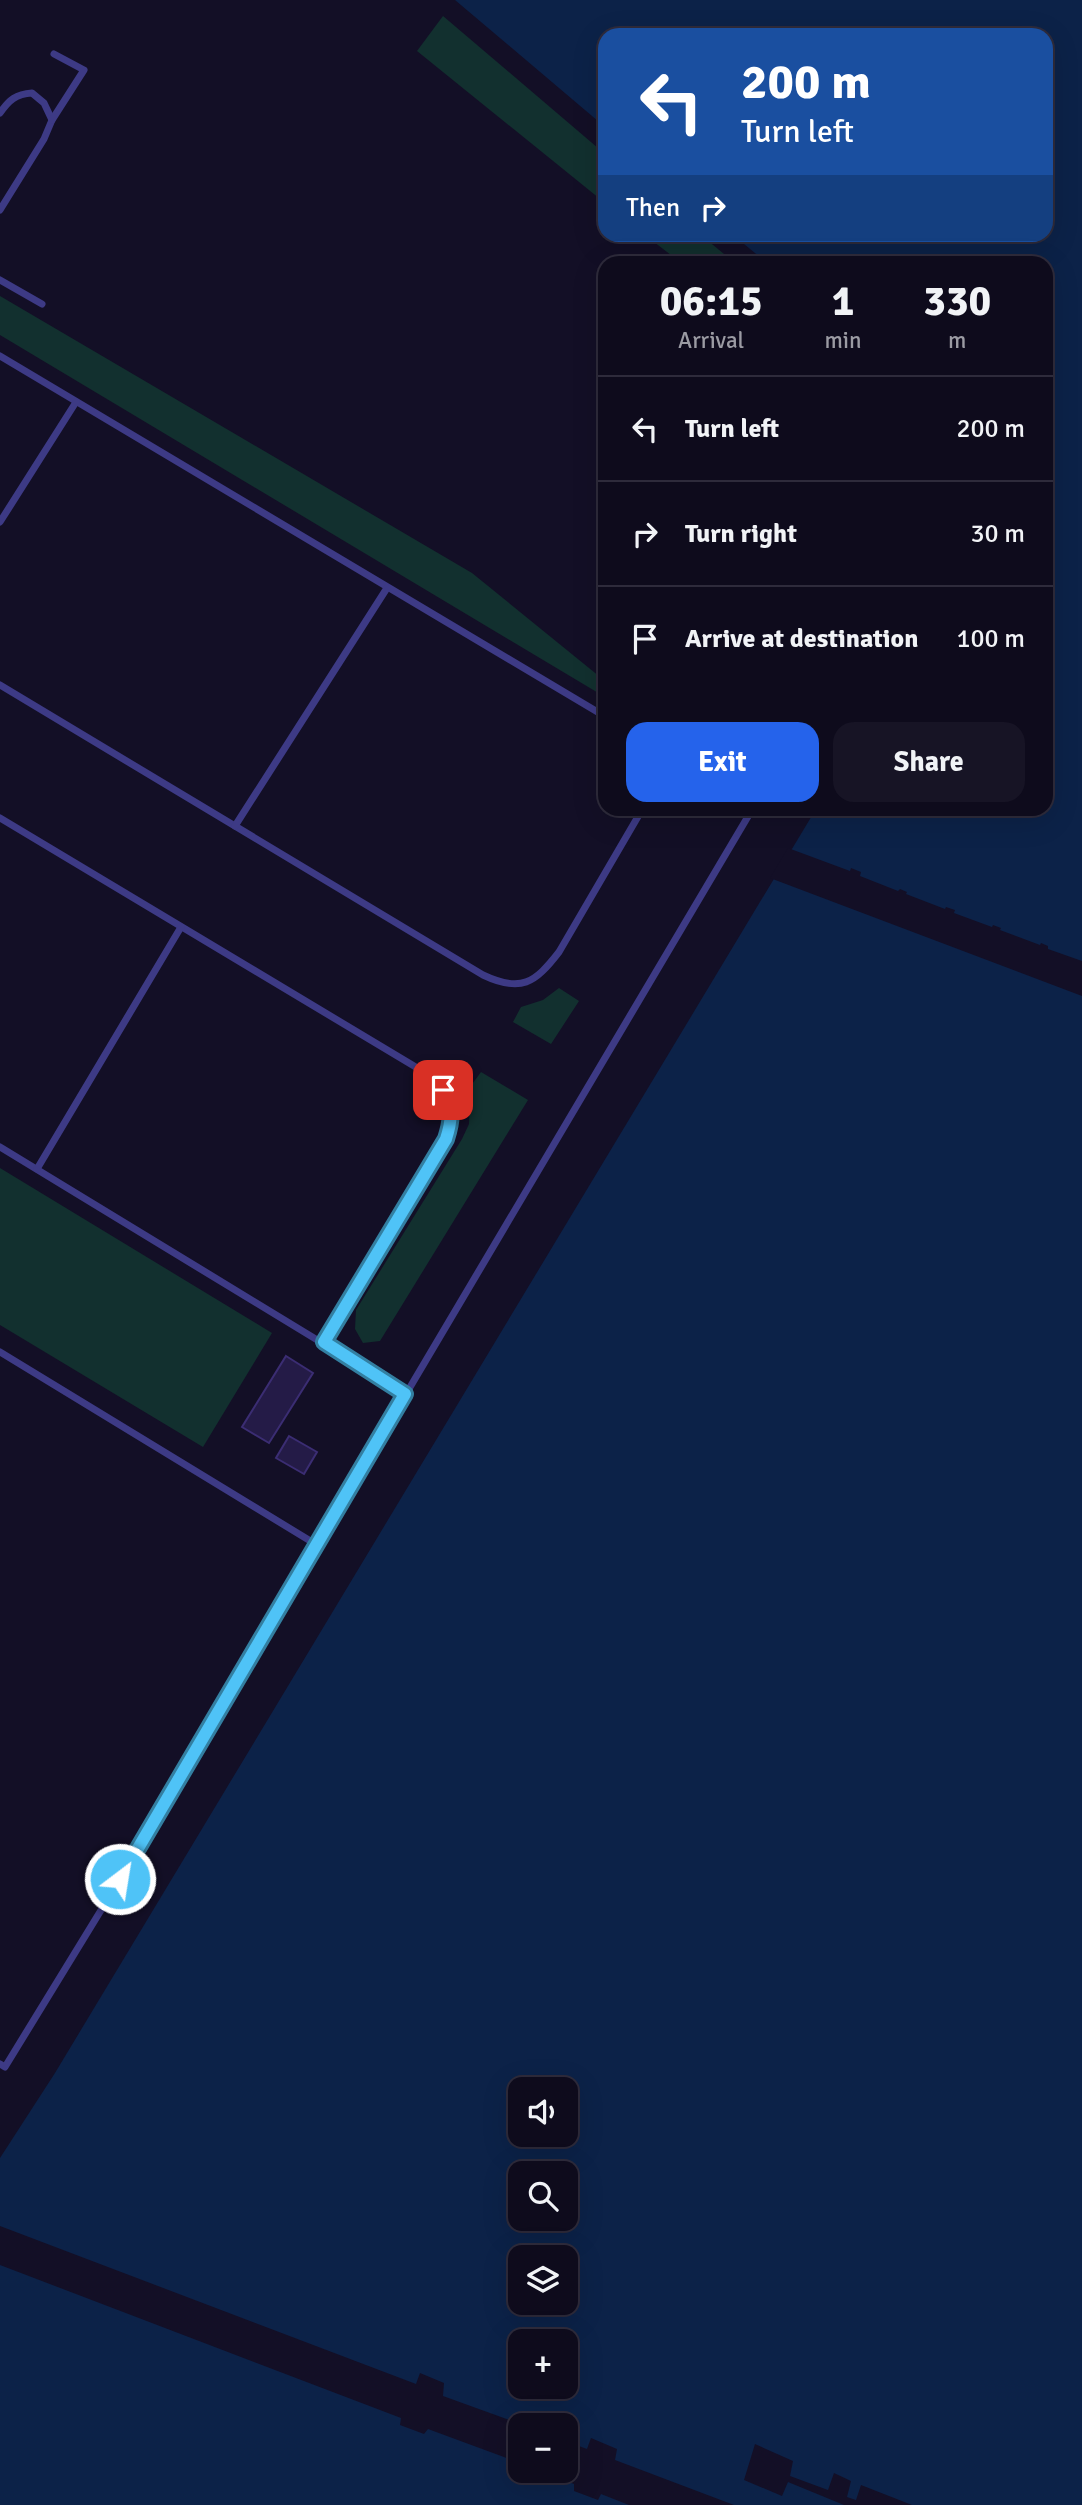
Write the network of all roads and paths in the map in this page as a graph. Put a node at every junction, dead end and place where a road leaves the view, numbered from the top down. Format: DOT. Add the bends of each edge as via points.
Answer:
graph roads {
  1 [pos="54,54"];
  2 [pos="0,113"];
  3 [pos="52,120"];
  4 [pos="0,211"];
  5 [pos="0,280"];
  6 [pos="41,304"];
  7 [pos="0,356"];
  8 [pos="76,402"];
  9 [pos="0,523"];
  10 [pos="387,588"];
  11 [pos="0,685"];
  12 [pos="598,712"];
  13 [pos="638,816"];
  14 [pos="748,816"];
  15 [pos="0,818"];
  16 [pos="235,826"];
  17 [pos="181,927"];
  18 [pos="0,1147"];
  19 [pos="37,1169"];
  20 [pos="324,1342"];
  21 [pos="0,1352"];
  22 [pos="405,1394"];
  23 [pos="317,1545"];
  24 [pos="2,2065"];
  25 [pos="0,2075"];
  1 -- 3 [label="lane" via="84,71"];
  2 -- 3 [label="lane" via="9,100 32,93 44,103"];
  3 -- 4 [label="lane"];
  5 -- 6 [label="lane"];
  7 -- 8 [label="lane"];
  8 -- 9 [label="lane"];
  8 -- 10 [label="lane"];
  10 -- 12 [label="lane"];
  10 -- 16 [label="lane"];
  11 -- 16 [label="lane"];
  13 -- 16 [label="lane" via="559,952 527,983 500,983 483,975"];
  14 -- 22 [label="lane"];
  15 -- 17 [label="lane"];
  17 -- 19 [label="lane"];
  17 -- 20 [label="lane" via="429,1075 450,1106 452,1121 446,1139"];
  18 -- 19 [label="lane"];
  19 -- 20 [label="lane"];
  20 -- 22 [label="lane"];
  21 -- 23 [label="lane"];
  22 -- 23 [label="lane"];
  23 -- 24 [label="lane" via="163,1809"];
  24 -- 25 [label="lane"];
}
